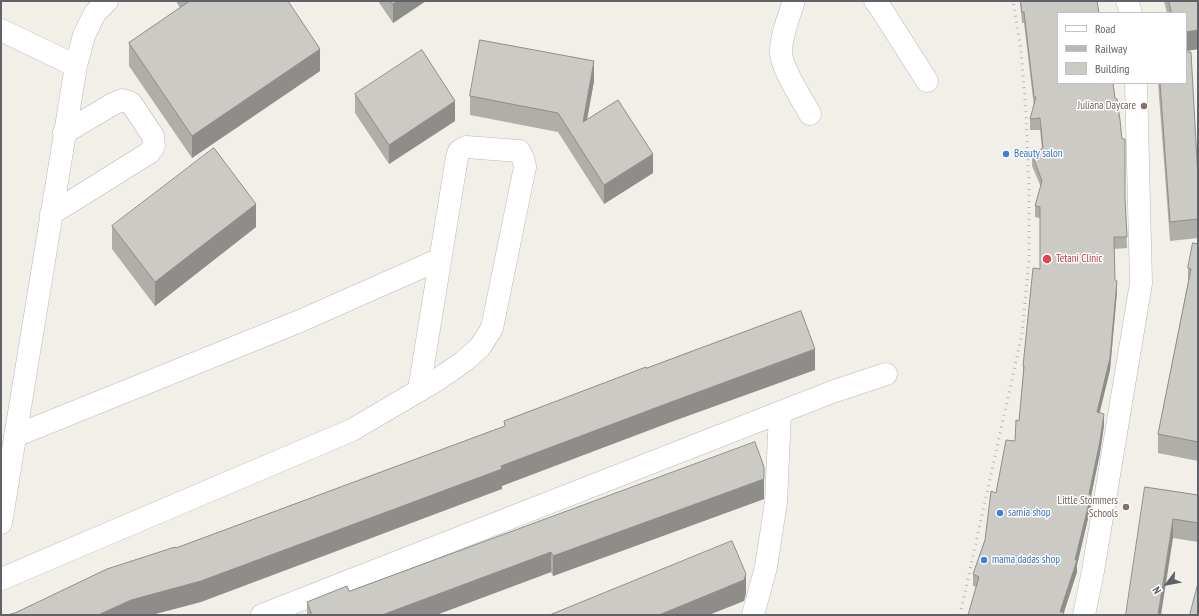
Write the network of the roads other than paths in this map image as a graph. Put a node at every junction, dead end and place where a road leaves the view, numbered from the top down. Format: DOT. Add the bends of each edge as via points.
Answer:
graph roads {
  1 [pos="107,1"];
  2 [pos="793,1"];
  3 [pos="875,1"];
  4 [pos="1127,1"];
  5 [pos="1131,12"];
  6 [pos="1,30"];
  7 [pos="76,66"];
  8 [pos="927,81"];
  9 [pos="1136,84"];
  10 [pos="810,114"];
  11 [pos="64,134"];
  12 [pos="51,214"];
  13 [pos="440,259"];
  14 [pos="886,374"];
  15 [pos="419,390"];
  16 [pos="780,413"];
  17 [pos="15,436"];
  18 [pos="1,523"];
  19 [pos="1,579"];
  20 [pos="262,615"];
  21 [pos="753,615"];
  22 [pos="1084,615"];
  1 -- 7 [label="street" via="95,13 84,35"];
  2 -- 10 [label="street" via="781,54 783,65"];
  3 -- 8 [label="street"];
  4 -- 5 [label="street"];
  6 -- 7 [label="street"];
  7 -- 11 [label="street"];
  9 -- 22 [label="street" via="1141,283"];
  11 -- 12 [label="street"];
  11 -- 12 [label="street" via="122,100 131,103 153,136 154,146 149,153"];
  12 -- 17 [label="street"];
  13 -- 15 [label="street"];
  13 -- 15 [label="street" via="459,151 466,147 519,151 525,167 492,328 480,347 463,362"];
  13 -- 17 [label="street" via="300,321"];
  14 -- 16 [label="street"];
  15 -- 19 [label="street" via="352,430"];
  16 -- 20 [label="street"];
  16 -- 21 [label="street" via="776,502 766,567"];
  17 -- 18 [label="street"];
}
